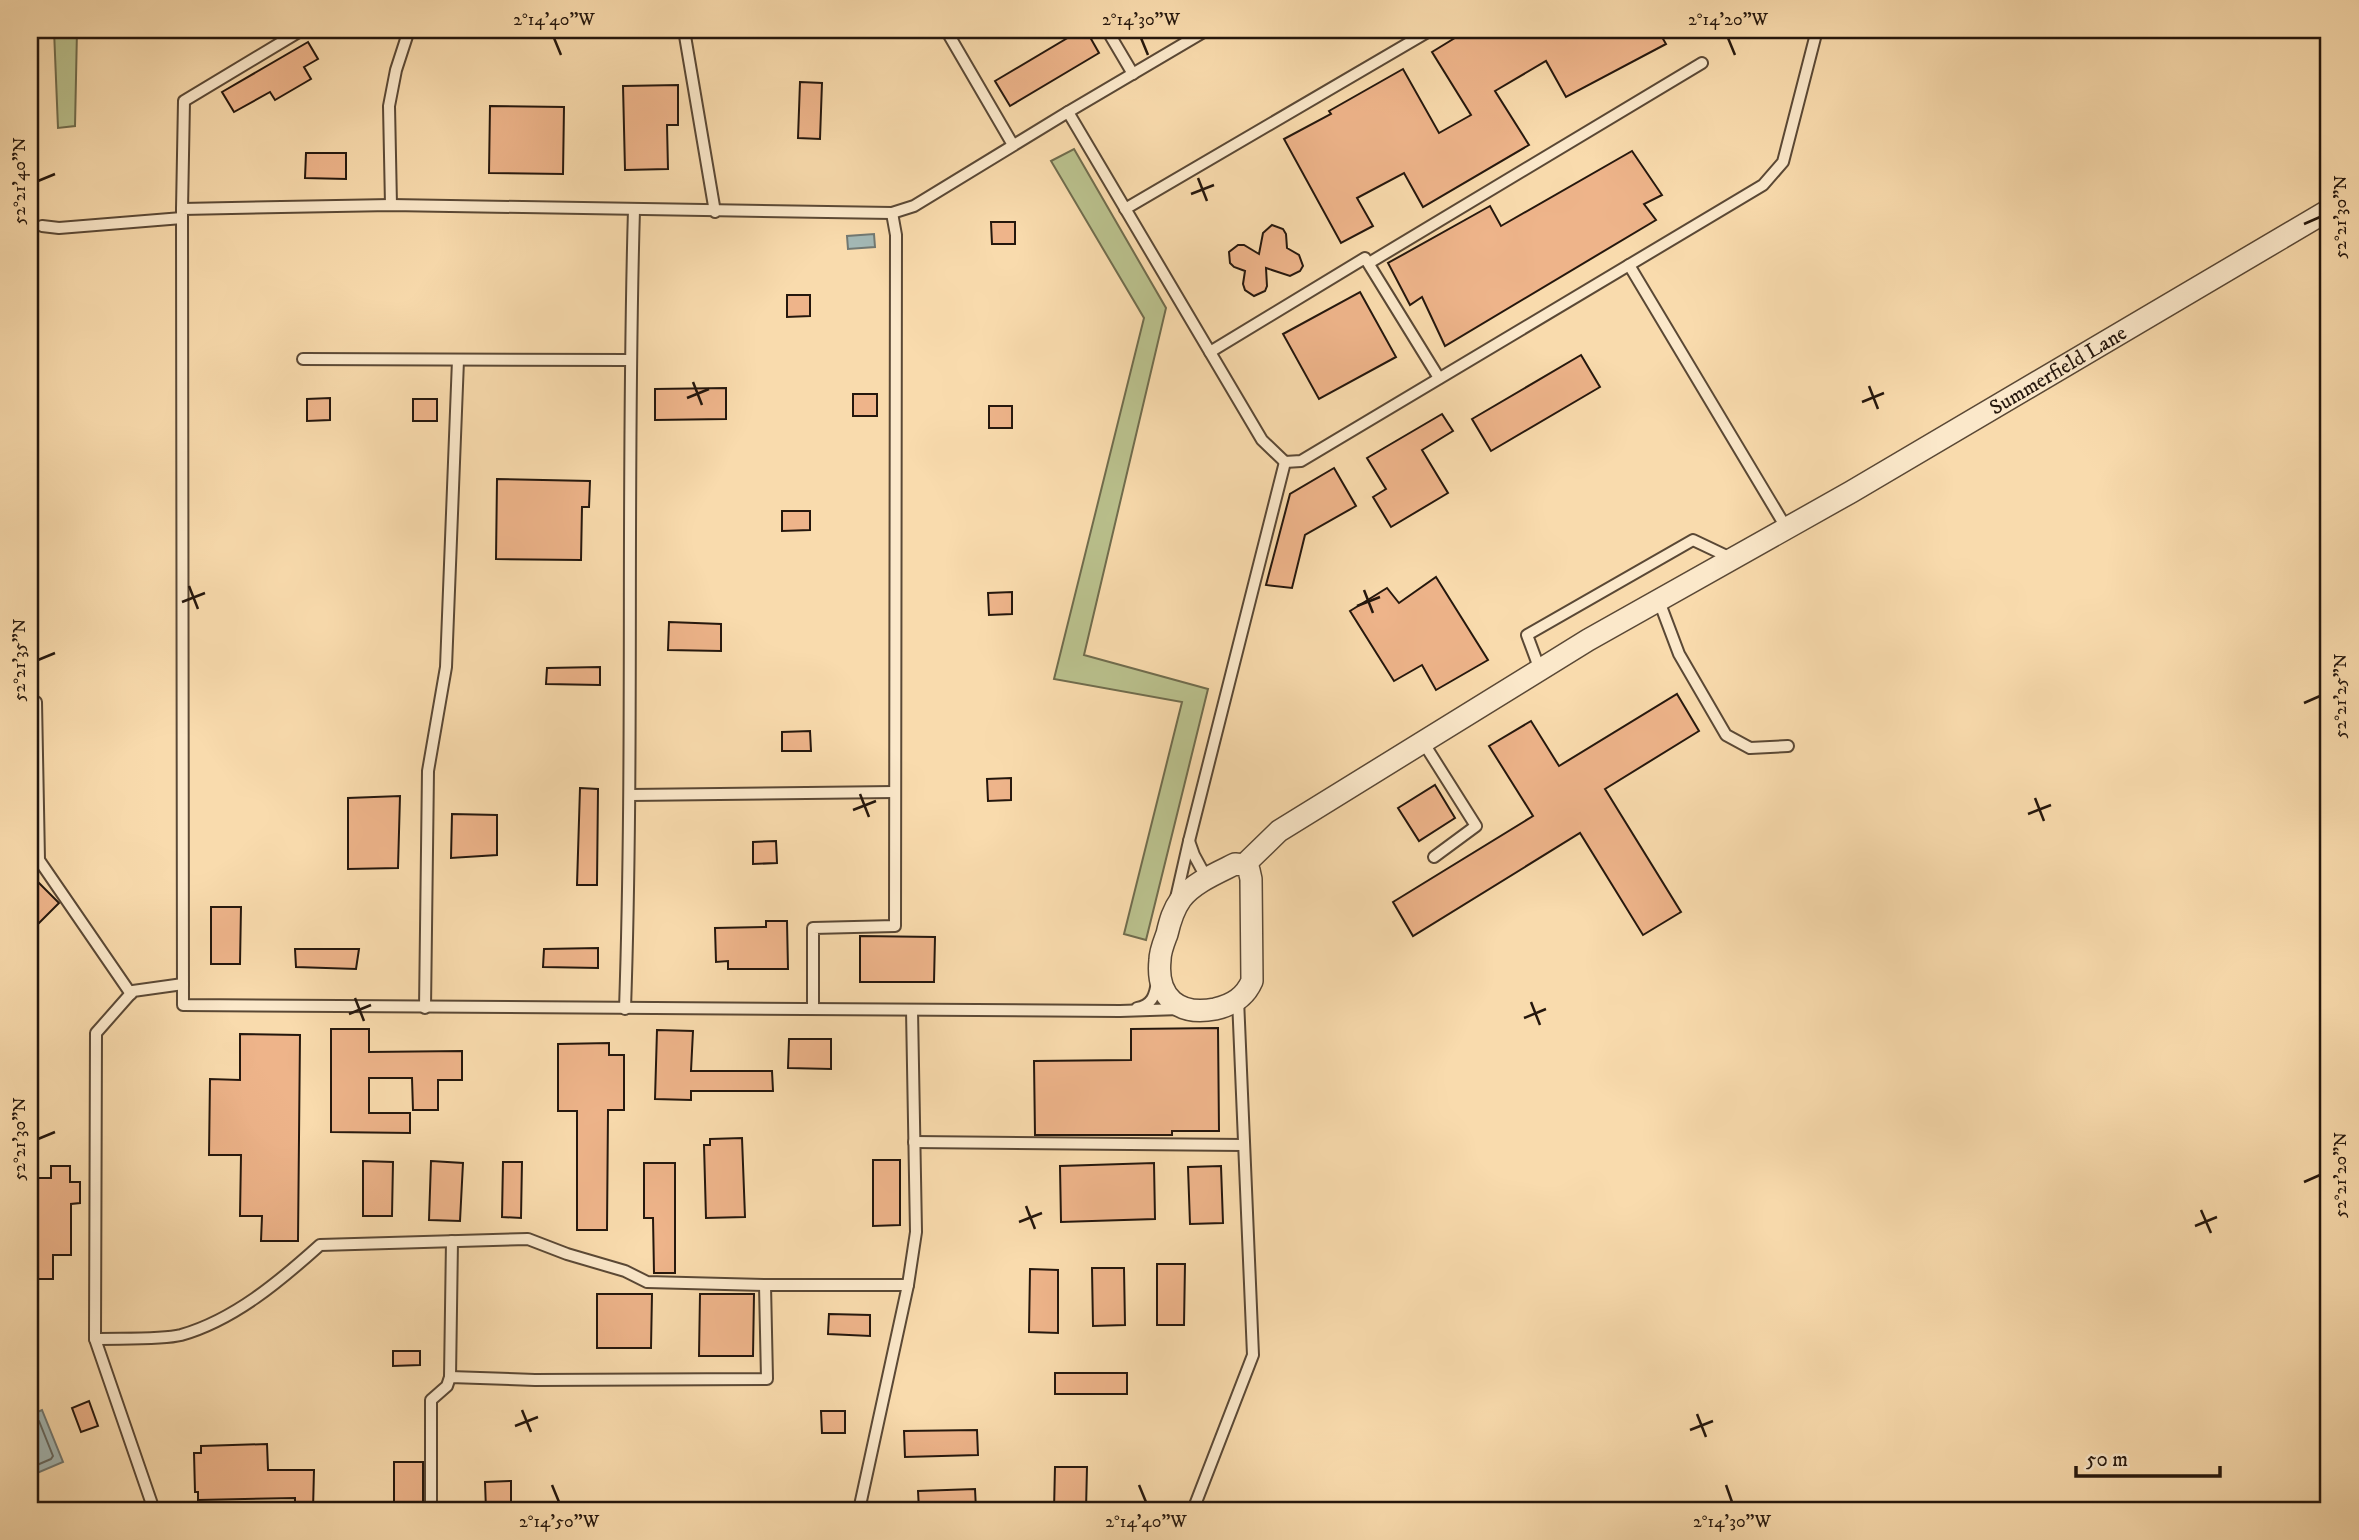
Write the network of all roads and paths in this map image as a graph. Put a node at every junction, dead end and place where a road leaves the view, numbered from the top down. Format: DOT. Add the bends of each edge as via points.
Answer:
graph roads {
  1 [pos="302,30"];
  2 [pos="409,30"];
  3 [pos="684,30"];
  4 [pos="946,30"];
  5 [pos="1107,30"];
  6 [pos="1207,30"];
  7 [pos="1431,30"];
  8 [pos="1817,30"];
  9 [pos="1702,63"];
  10 [pos="1133,74"];
  11 [pos="1068,112"];
  12 [pos="1013,145"];
  13 [pos="391,205"];
  14 [pos="1125,209"];
  15 [pos="2329,210"];
  16 [pos="634,211"];
  17 [pos="715,212"];
  18 [pos="892,213"];
  19 [pos="182,214"];
  20 [pos="42,226"];
  21 [pos="1368,263"];
  22 [pos="1629,264"];
  23 [pos="1210,352"];
  24 [pos="303,359"];
  25 [pos="458,359"];
  26 [pos="629,360"];
  27 [pos="1439,378"];
  28 [pos="1285,461"];
  29 [pos="1787,529"];
  30 [pos="1733,559"];
  31 [pos="1659,601"];
  32 [pos="1540,670"];
  33 [pos="36,702"];
  34 [pos="1423,742"];
  35 [pos="1788,746"];
  36 [pos="895,792"];
  37 [pos="629,796"];
  38 [pos="1189,841"];
  39 [pos="1434,857"];
  40 [pos="1244,865"];
  41 [pos="1207,879"];
  42 [pos="1174,911"];
  43 [pos="1160,959"];
  44 [pos="183,984"];
  45 [pos="131,994"];
  46 [pos="1238,999"];
  47 [pos="425,1007"];
  48 [pos="625,1009"];
  49 [pos="813,1009"];
  50 [pos="1182,1009"];
  51 [pos="912,1010"];
  52 [pos="1120,1011"];
  53 [pos="914,1142"];
  54 [pos="1244,1145"];
  55 [pos="452,1241"];
  56 [pos="765,1284"];
  57 [pos="908,1285"];
  58 [pos="95,1339"];
  59 [pos="450,1377"];
  60 [pos="154,1510"];
  61 [pos="432,1510"];
  62 [pos="859,1510"];
  63 [pos="1193,1510"];
  1 -- 19 [label="lane" via="184,101"];
  2 -- 13 [label="lane" via="390,106"];
  3 -- 17 [label="lane"];
  4 -- 12 [label="lane"];
  5 -- 10 [label="lane"];
  6 -- 10 [label="lane"];
  7 -- 14 [label="lane"];
  8 -- 22 [label="lane" via="1783,162 1776,172"];
  9 -- 21 [label="lane"];
  10 -- 11 [label="lane"];
  11 -- 12 [label="lane"];
  11 -- 14 [label="lane"];
  12 -- 18 [label="lane" via="914,206"];
  13 -- 16 [label="lane"];
  13 -- 19 [label="lane"];
  14 -- 23 [label="lane"];
  15 -- 29 [label="street, Summerfield Lane"];
  16 -- 17 [label="lane"];
  16 -- 26 [label="lane"];
  17 -- 18 [label="lane"];
  18 -- 36 [label="lane" via="897,235"];
  19 -- 20 [label="lane"];
  19 -- 44 [label="lane"];
  21 -- 23 [label="lane" via="1365,258"];
  21 -- 27 [label="lane"];
  22 -- 27 [label="lane"];
  22 -- 29 [label="lane"];
  23 -- 28 [label="lane" via="1262,440"];
  24 -- 25 [label="lane"];
  25 -- 26 [label="lane"];
  25 -- 47 [label="lane" via="446,667 428,771"];
  26 -- 37 [label="lane"];
  27 -- 28 [label="lane" via="1301,461"];
  28 -- 38 [label="lane"];
  29 -- 30 [label="street, Summerfield Lane"];
  30 -- 31 [label="street, Summerfield Lane"];
  30 -- 32 [label="lane" via="1693,540 1527,635"];
  31 -- 32 [label="street, Summerfield Lane"];
  31 -- 35 [label="lane" via="1679,654 1726,735 1750,748"];
  32 -- 34 [label="street, Summerfield Lane"];
  33 -- 45 [label="lane" via="39,860"];
  34 -- 39 [label="lane" via="1476,826"];
  34 -- 40 [label="street, Summerfield Lane" via="1279,831"];
  36 -- 37 [label="lane"];
  36 -- 49 [label="lane" via="895,926 813,928"];
  37 -- 48 [label="lane"];
  38 -- 41 [label="lane"];
  38 -- 42 [label="lane"];
  40 -- 41 [label="street" via="1235,864"];
  40 -- 46 [label="street" via="1251,879 1252,981"];
  41 -- 42 [label="street" via="1183,897"];
  42 -- 43 [label="street"];
  43 -- 50 [label="street" via="1160,984"];
  43 -- 52 [label="lane" via="1152,1000 1146,1006"];
  44 -- 45 [label="lane"];
  44 -- 47 [label="lane" via="183,1005"];
  45 -- 58 [label="lane" via="96,1033"];
  46 -- 50 [label="street" via="1201,1012"];
  46 -- 54 [label="lane"];
  47 -- 48 [label="lane"];
  48 -- 49 [label="lane"];
  49 -- 51 [label="lane"];
  50 -- 52 [label="lane"];
  51 -- 52 [label="lane"];
  51 -- 53 [label="lane"];
  53 -- 54 [label="lane"];
  53 -- 57 [label="lane" via="916,1232"];
  54 -- 63 [label="lane" via="1253,1355"];
  55 -- 56 [label="lane" via="528,1239 647,1282"];
  55 -- 58 [label="lane" via="320,1245 222,1320 178,1335"];
  55 -- 59 [label="lane"];
  56 -- 57 [label="lane"];
  56 -- 59 [label="lane" via="767,1378"];
  57 -- 62 [label="lane"];
  58 -- 60 [label="lane"];
  59 -- 61 [label="lane" via="431,1400"];
}
